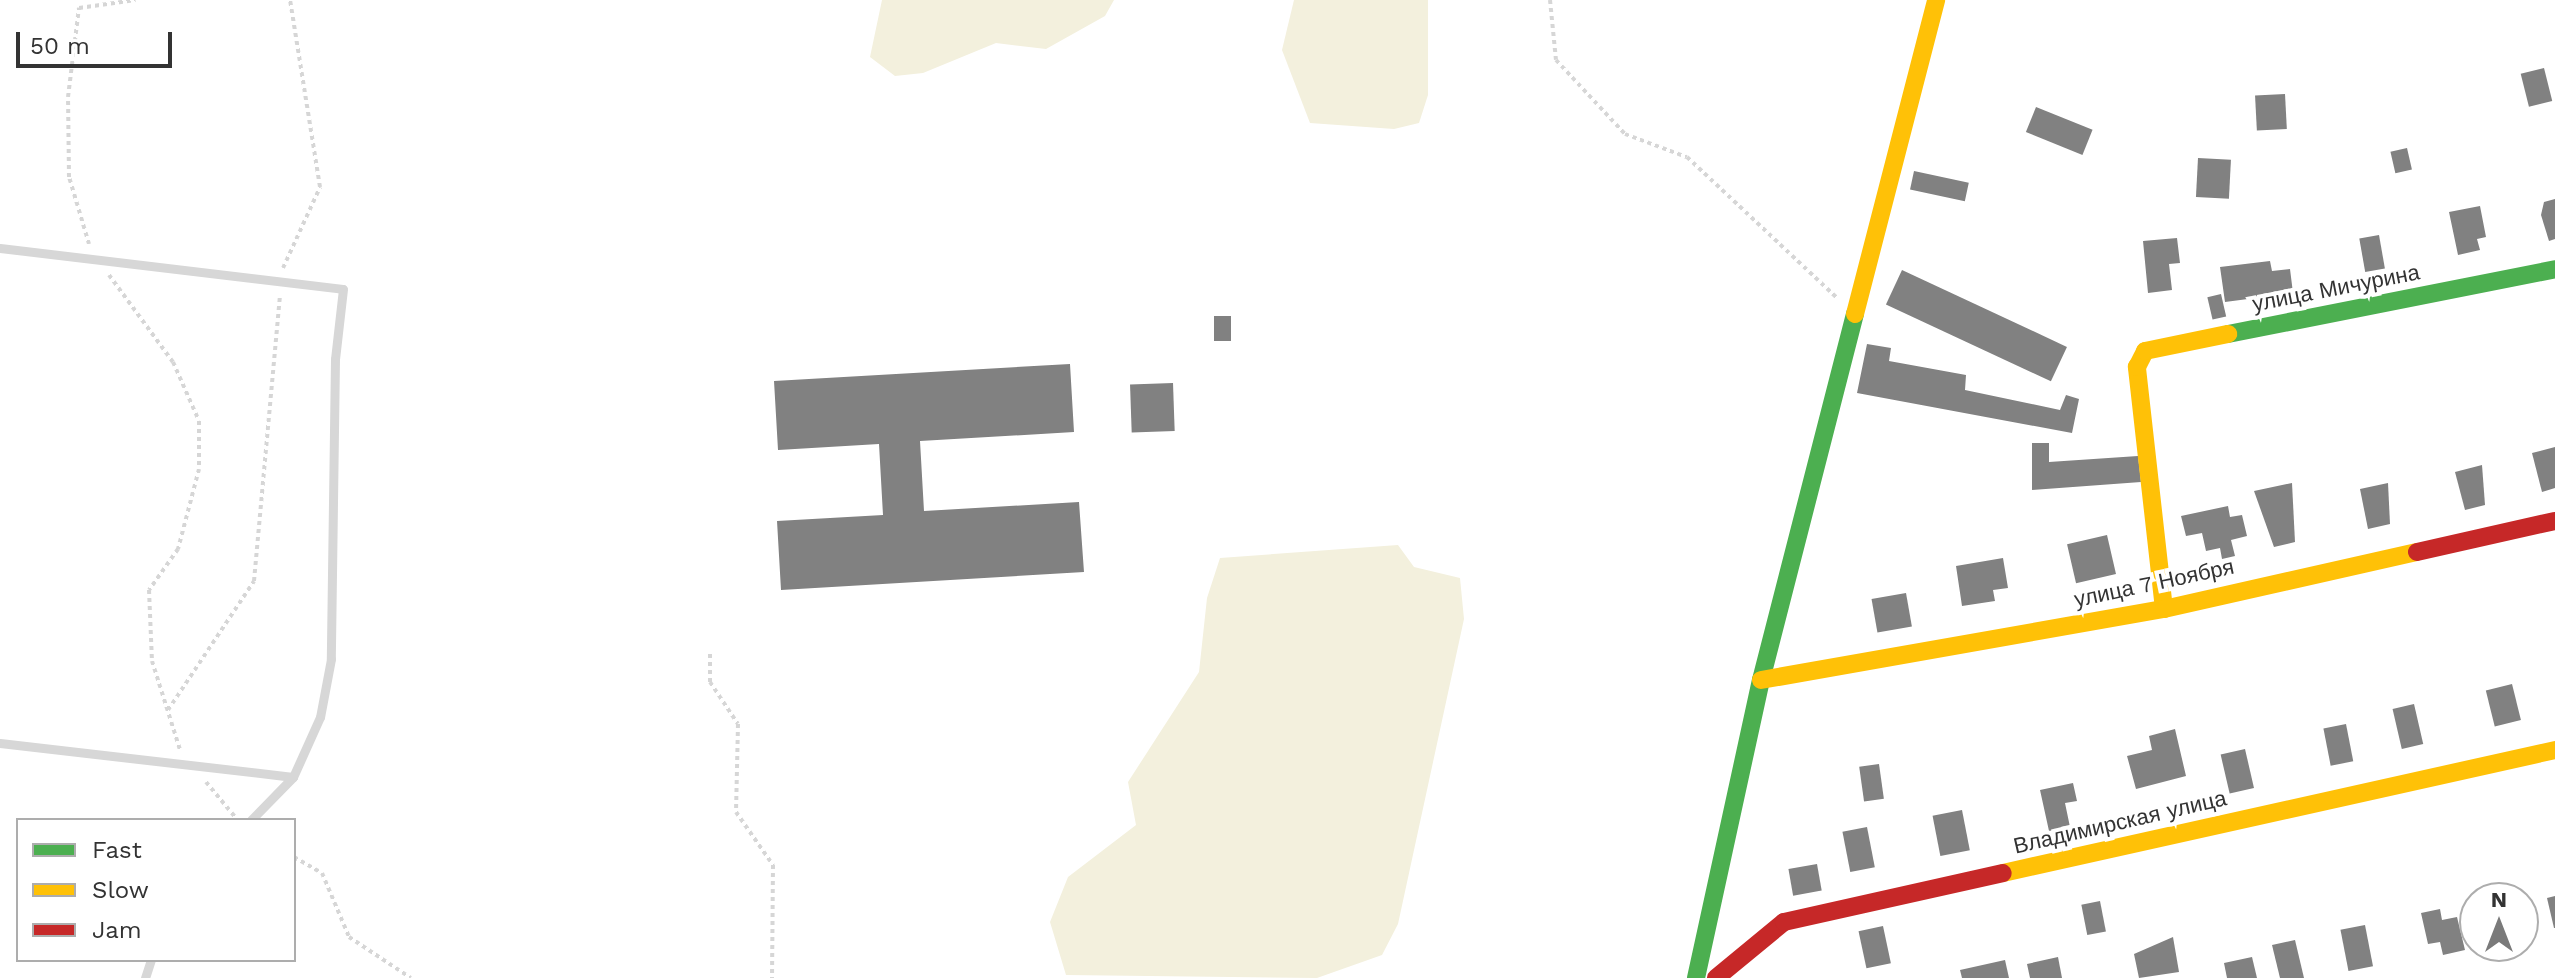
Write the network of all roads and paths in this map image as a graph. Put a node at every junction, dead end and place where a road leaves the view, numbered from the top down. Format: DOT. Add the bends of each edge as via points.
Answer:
graph roads {
  1 [pos="101,0"];
  2 [pos="135,0"];
  3 [pos="290,0"];
  4 [pos="1550,0"];
  5 [pos="1936,0"];
  6 [pos="96,6"];
  7 [pos="0,248"];
  8 [pos="101,262"];
  9 [pos="2555,269"];
  10 [pos="281,284"];
  11 [pos="1857,317"];
  12 [pos="2555,521"];
  13 [pos="2164,609"];
  14 [pos="710,654"];
  15 [pos="1761,680"];
  16 [pos="168,710"];
  17 [pos="0,743"];
  18 [pos="2555,750"];
  19 [pos="195,770"];
  20 [pos="293,777"];
  21 [pos="236,818"];
  22 [pos="253,818"];
  23 [pos="296,858"];
  24 [pos="411,978"];
  25 [pos="772,978"];
  26 [pos="1696,978"];
  27 [pos="1716,978"];
  1 -- 6 [label="path"];
  2 -- 6 [label="path"];
  3 -- 10 [label="path" via="320,187 285,257"];
  4 -- 11 [label="path" via="1556,60 1625,134 1687,157"];
  5 -- 11 [label="street"];
  6 -- 8 [label="path" via="79,8 68,97 69,177"];
  7 -- 8 [label="lane"];
  8 -- 10 [label="lane"];
  8 -- 16 [label="path" via="173,362 199,421 199,469 178,549 149,590 152,661"];
  9 -- 13 [label="street, улица Мичурина" via="2145,351 2137,367"];
  10 -- 16 [label="path" via="260,450 254,581"];
  10 -- 20 [label="lane" via="343,289 335,359 331,659 320,717"];
  11 -- 15 [label="street"];
  12 -- 13 [label="street, улица 7 Ноября"];
  13 -- 15 [label="street, улица 7 Ноября"];
  14 -- 25 [label="path" via="710,682 738,724 736,812 773,865"];
  15 -- 26 [label="street"];
  16 -- 19 [label="path"];
  17 -- 19 [label="lane"];
  18 -- 27 [label="street, Владимирская улица" via="1784,922"];
  19 -- 20 [label="lane"];
  19 -- 21 [label="path"];
  20 -- 22 [label="lane"];
  23 -- 24 [label="path" via="322,873 349,937"];
}
